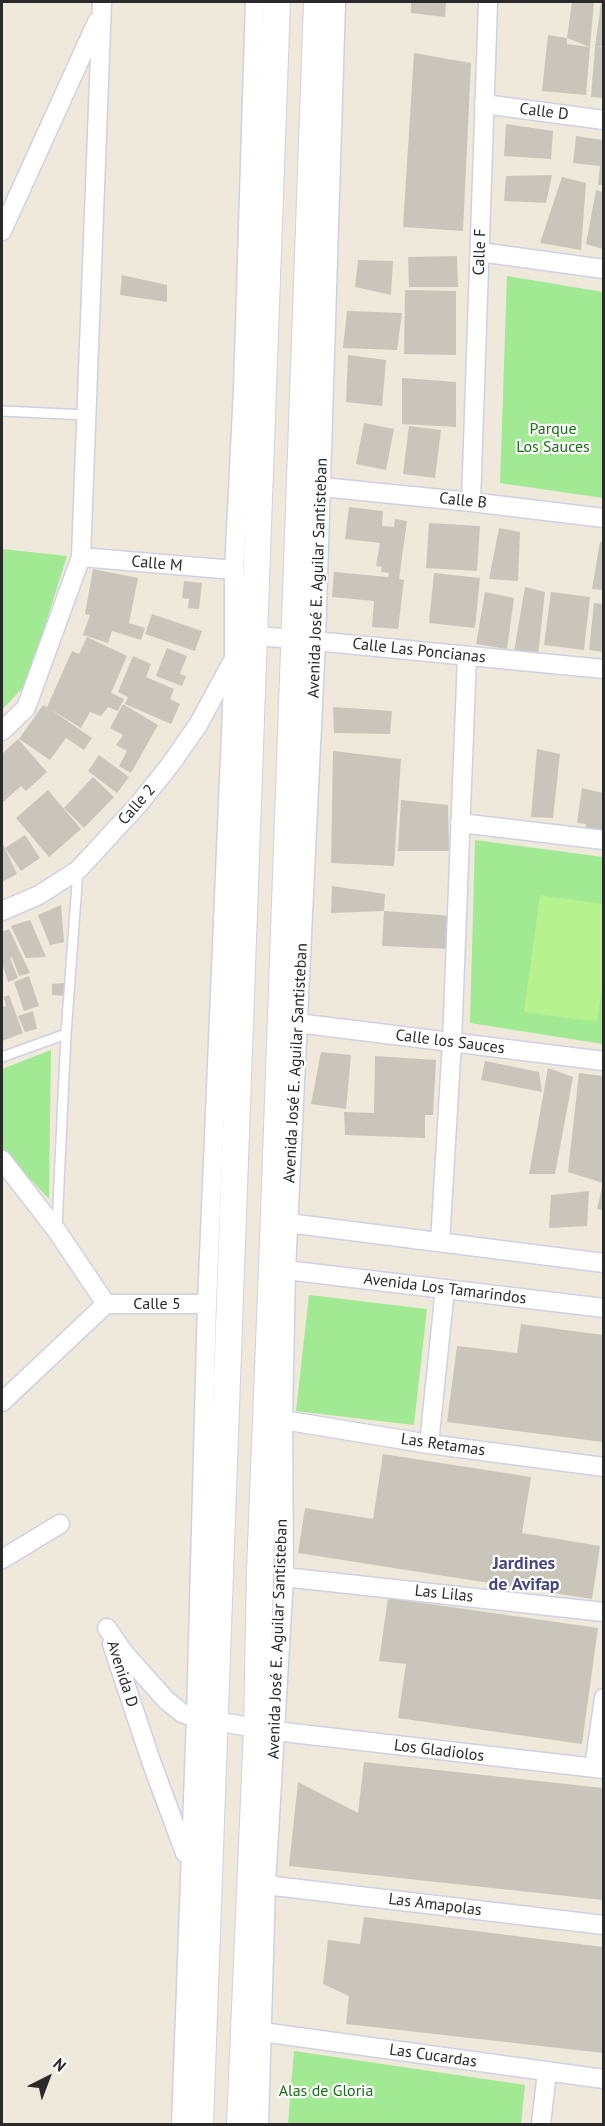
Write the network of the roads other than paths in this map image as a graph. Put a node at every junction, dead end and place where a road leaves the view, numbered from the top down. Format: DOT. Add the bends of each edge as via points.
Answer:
graph roads {
  1 [pos="255,2"];
  2 [pos="277,2"];
  3 [pos="317,2"];
  4 [pos="336,2"];
  5 [pos="488,2"];
  6 [pos="102,7"];
  7 [pos="484,104"];
  8 [pos="603,120"];
  9 [pos="2,231"];
  10 [pos="480,252"];
  11 [pos="603,269"];
  12 [pos="2,411"];
  13 [pos="86,415"];
  14 [pos="322,487"];
  15 [pos="471,502"];
  16 [pos="603,518"];
  17 [pos="81,557"];
  18 [pos="234,570"];
  19 [pos="244,635"];
  20 [pos="305,640"];
  21 [pos="467,656"];
  22 [pos="234,660"];
  23 [pos="603,669"];
  24 [pos="2,731"];
  25 [pos="460,823"];
  26 [pos="603,840"];
  27 [pos="78,870"];
  28 [pos="2,911"];
  29 [pos="297,1023"];
  30 [pos="66,1034"];
  31 [pos="453,1042"];
  32 [pos="2,1057"];
  33 [pos="603,1061"];
  34 [pos="2,1160"];
  35 [pos="288,1224"];
  36 [pos="57,1231"];
  37 [pos="440,1242"];
  38 [pos="603,1263"];
  39 [pos="286,1269"];
  40 [pos="445,1289"];
  41 [pos="106,1304"];
  42 [pos="207,1304"];
  43 [pos="603,1308"];
  44 [pos="2,1402"];
  45 [pos="283,1420"];
  46 [pos="429,1444"];
  47 [pos="603,1467"];
  48 [pos="60,1524"];
  49 [pos="2,1559"];
  50 [pos="284,1577"];
  51 [pos="603,1612"];
  52 [pos="603,1698"];
  53 [pos="205,1720"];
  54 [pos="273,1731"];
  55 [pos="600,1769"];
  56 [pos="195,1878"];
  57 [pos="267,1885"];
  58 [pos="603,1925"];
  59 [pos="262,2032"];
  60 [pos="547,2072"];
  61 [pos="603,2079"];
  62 [pos="181,2124"];
  63 [pos="200,2124"];
  64 [pos="240,2124"];
  65 [pos="259,2124"];
  66 [pos="541,2124"];
  1 -- 18 [label="street"];
  2 -- 19 [label="main road"];
  3 -- 20 [label="main road, Avenida José E. Aguilar Santisteban"];
  4 -- 14 [label="street, Avenida José E. Aguilar Santisteban"];
  5 -- 7 [label="street, Calle F"];
  6 -- 9 [label="street"];
  6 -- 13 [label="street"];
  7 -- 8 [label="street, Calle D"];
  7 -- 10 [label="street, Calle F"];
  10 -- 11 [label="street"];
  10 -- 15 [label="street, Calle F"];
  12 -- 13 [label="lane"];
  13 -- 17 [label="street"];
  14 -- 15 [label="street, Calle B"];
  14 -- 20 [label="street, Avenida José E. Aguilar Santisteban"];
  15 -- 16 [label="street, Calle B"];
  17 -- 18 [label="street, Calle M"];
  17 -- 24 [label="street" via="26,708"];
  18 -- 19 [label="street"];
  19 -- 20 [label="street, Calle Las Poncianas"];
  19 -- 22 [label="street"];
  19 -- 53 [label="main road"];
  20 -- 21 [label="street, Calle Las Poncianas"];
  20 -- 29 [label="street, Avenida José E. Aguilar Santisteban"];
  20 -- 54 [label="main road, Avenida José E. Aguilar Santisteban" via="261,1536"];
  21 -- 23 [label="street, Calle Las Poncianas"];
  21 -- 25 [label="street"];
  22 -- 27 [label="street, Calle 2" via="198,725 170,765"];
  22 -- 42 [label="street"];
  25 -- 26 [label="street"];
  25 -- 31 [label="street"];
  27 -- 28 [label="street, Calle 2" via="39,895"];
  27 -- 30 [label="lane"];
  29 -- 31 [label="street, Calle los Sauces"];
  29 -- 35 [label="street, Avenida José E. Aguilar Santisteban"];
  30 -- 32 [label="lane"];
  30 -- 36 [label="lane"];
  31 -- 33 [label="street, Calle los Sauces"];
  31 -- 37 [label="street"];
  34 -- 36 [label="street"];
  35 -- 37 [label="street"];
  35 -- 39 [label="street, Avenida José E. Aguilar Santisteban"];
  36 -- 41 [label="street"];
  37 -- 38 [label="street"];
  39 -- 40 [label="street, Avenida Los Tamarindos"];
  39 -- 45 [label="street, Avenida José E. Aguilar Santisteban"];
  40 -- 43 [label="street, Avenida Los Tamarindos"];
  40 -- 46 [label="street"];
  41 -- 42 [label="street, Calle 5"];
  41 -- 44 [label="street"];
  42 -- 53 [label="street"];
  45 -- 46 [label="street, Las Retamas"];
  45 -- 50 [label="street, Avenida José E. Aguilar Santisteban"];
  46 -- 47 [label="street, Las Retamas"];
  48 -- 49 [label="street"];
  50 -- 51 [label="street, Las Lilas"];
  50 -- 54 [label="street, Avenida José E. Aguilar Santisteban"];
  52 -- 55 [label="street"];
  53 -- 54 [label="street, Avenida D"];
  53 -- 56 [label="main road"];
  53 -- 56 [label="street, Avenida D" via="182,1713 166,1700 107,1628"];
  54 -- 55 [label="street, Avenida D"];
  54 -- 57 [label="street, Avenida José E. Aguilar Santisteban"];
  54 -- 64 [label="main road, Avenida José E. Aguilar Santisteban"];
  56 -- 62 [label="street"];
  56 -- 63 [label="main road"];
  57 -- 58 [label="street, Las Amapolas"];
  57 -- 59 [label="street, Avenida José E. Aguilar Santisteban"];
  59 -- 60 [label="street, Las Cucardas"];
  59 -- 65 [label="street, Avenida José E. Aguilar Santisteban"];
  60 -- 61 [label="street, Las Cucardas"];
  60 -- 66 [label="street"];
}
